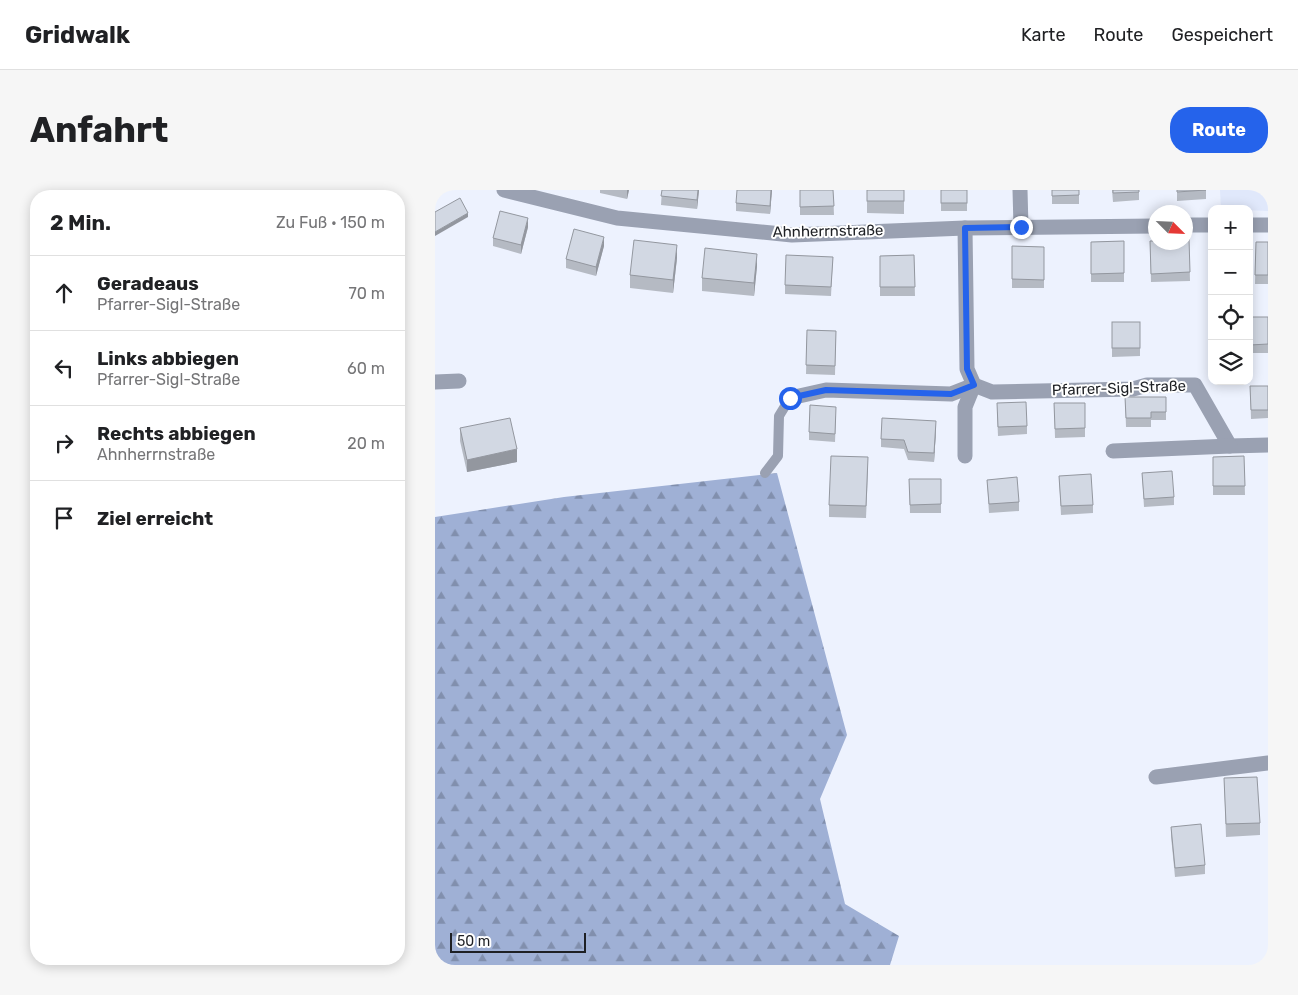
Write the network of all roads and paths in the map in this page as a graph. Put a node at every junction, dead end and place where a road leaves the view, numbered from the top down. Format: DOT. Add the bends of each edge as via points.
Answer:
graph roads {
  1 [pos="504,190"];
  2 [pos="1020,190"];
  3 [pos="558,197"];
  4 [pos="1193,225"];
  5 [pos="1208,225"];
  6 [pos="1253,225"];
  7 [pos="1268,225"];
  8 [pos="1148,226"];
  9 [pos="1021,227"];
  10 [pos="965,228"];
  11 [pos="459,380"];
  12 [pos="435,382"];
  13 [pos="974,385"];
  14 [pos="790,398"];
  15 [pos="1268,445"];
  16 [pos="1230,446"];
  17 [pos="1113,451"];
  18 [pos="965,456"];
  19 [pos="765,473"];
  20 [pos="1268,763"];
  21 [pos="1156,776"];
  1 -- 3 [label="street, Ahnherrnstraße"];
  2 -- 9 [label="street"];
  3 -- 10 [label="street, Ahnherrnstraße" via="617,218 792,235"];
  4 -- 5 [label="street"];
  6 -- 7 [label="street"];
  8 -- 9 [label="street, Ahnherrnstraße"];
  9 -- 10 [label="street, Ahnherrnstraße"];
  10 -- 13 [label="street" via="967,369"];
  11 -- 12 [label="street"];
  13 -- 14 [label="street" via="951,394 826,390"];
  13 -- 16 [label="street, Pfarrer-Sigl-Straße" via="992,392 1195,385"];
  13 -- 18 [label="street" via="965,408"];
  14 -- 19 [label="lane" via="779,416 778,456"];
  15 -- 16 [label="street"];
  16 -- 17 [label="street"];
  20 -- 21 [label="street"];
}
